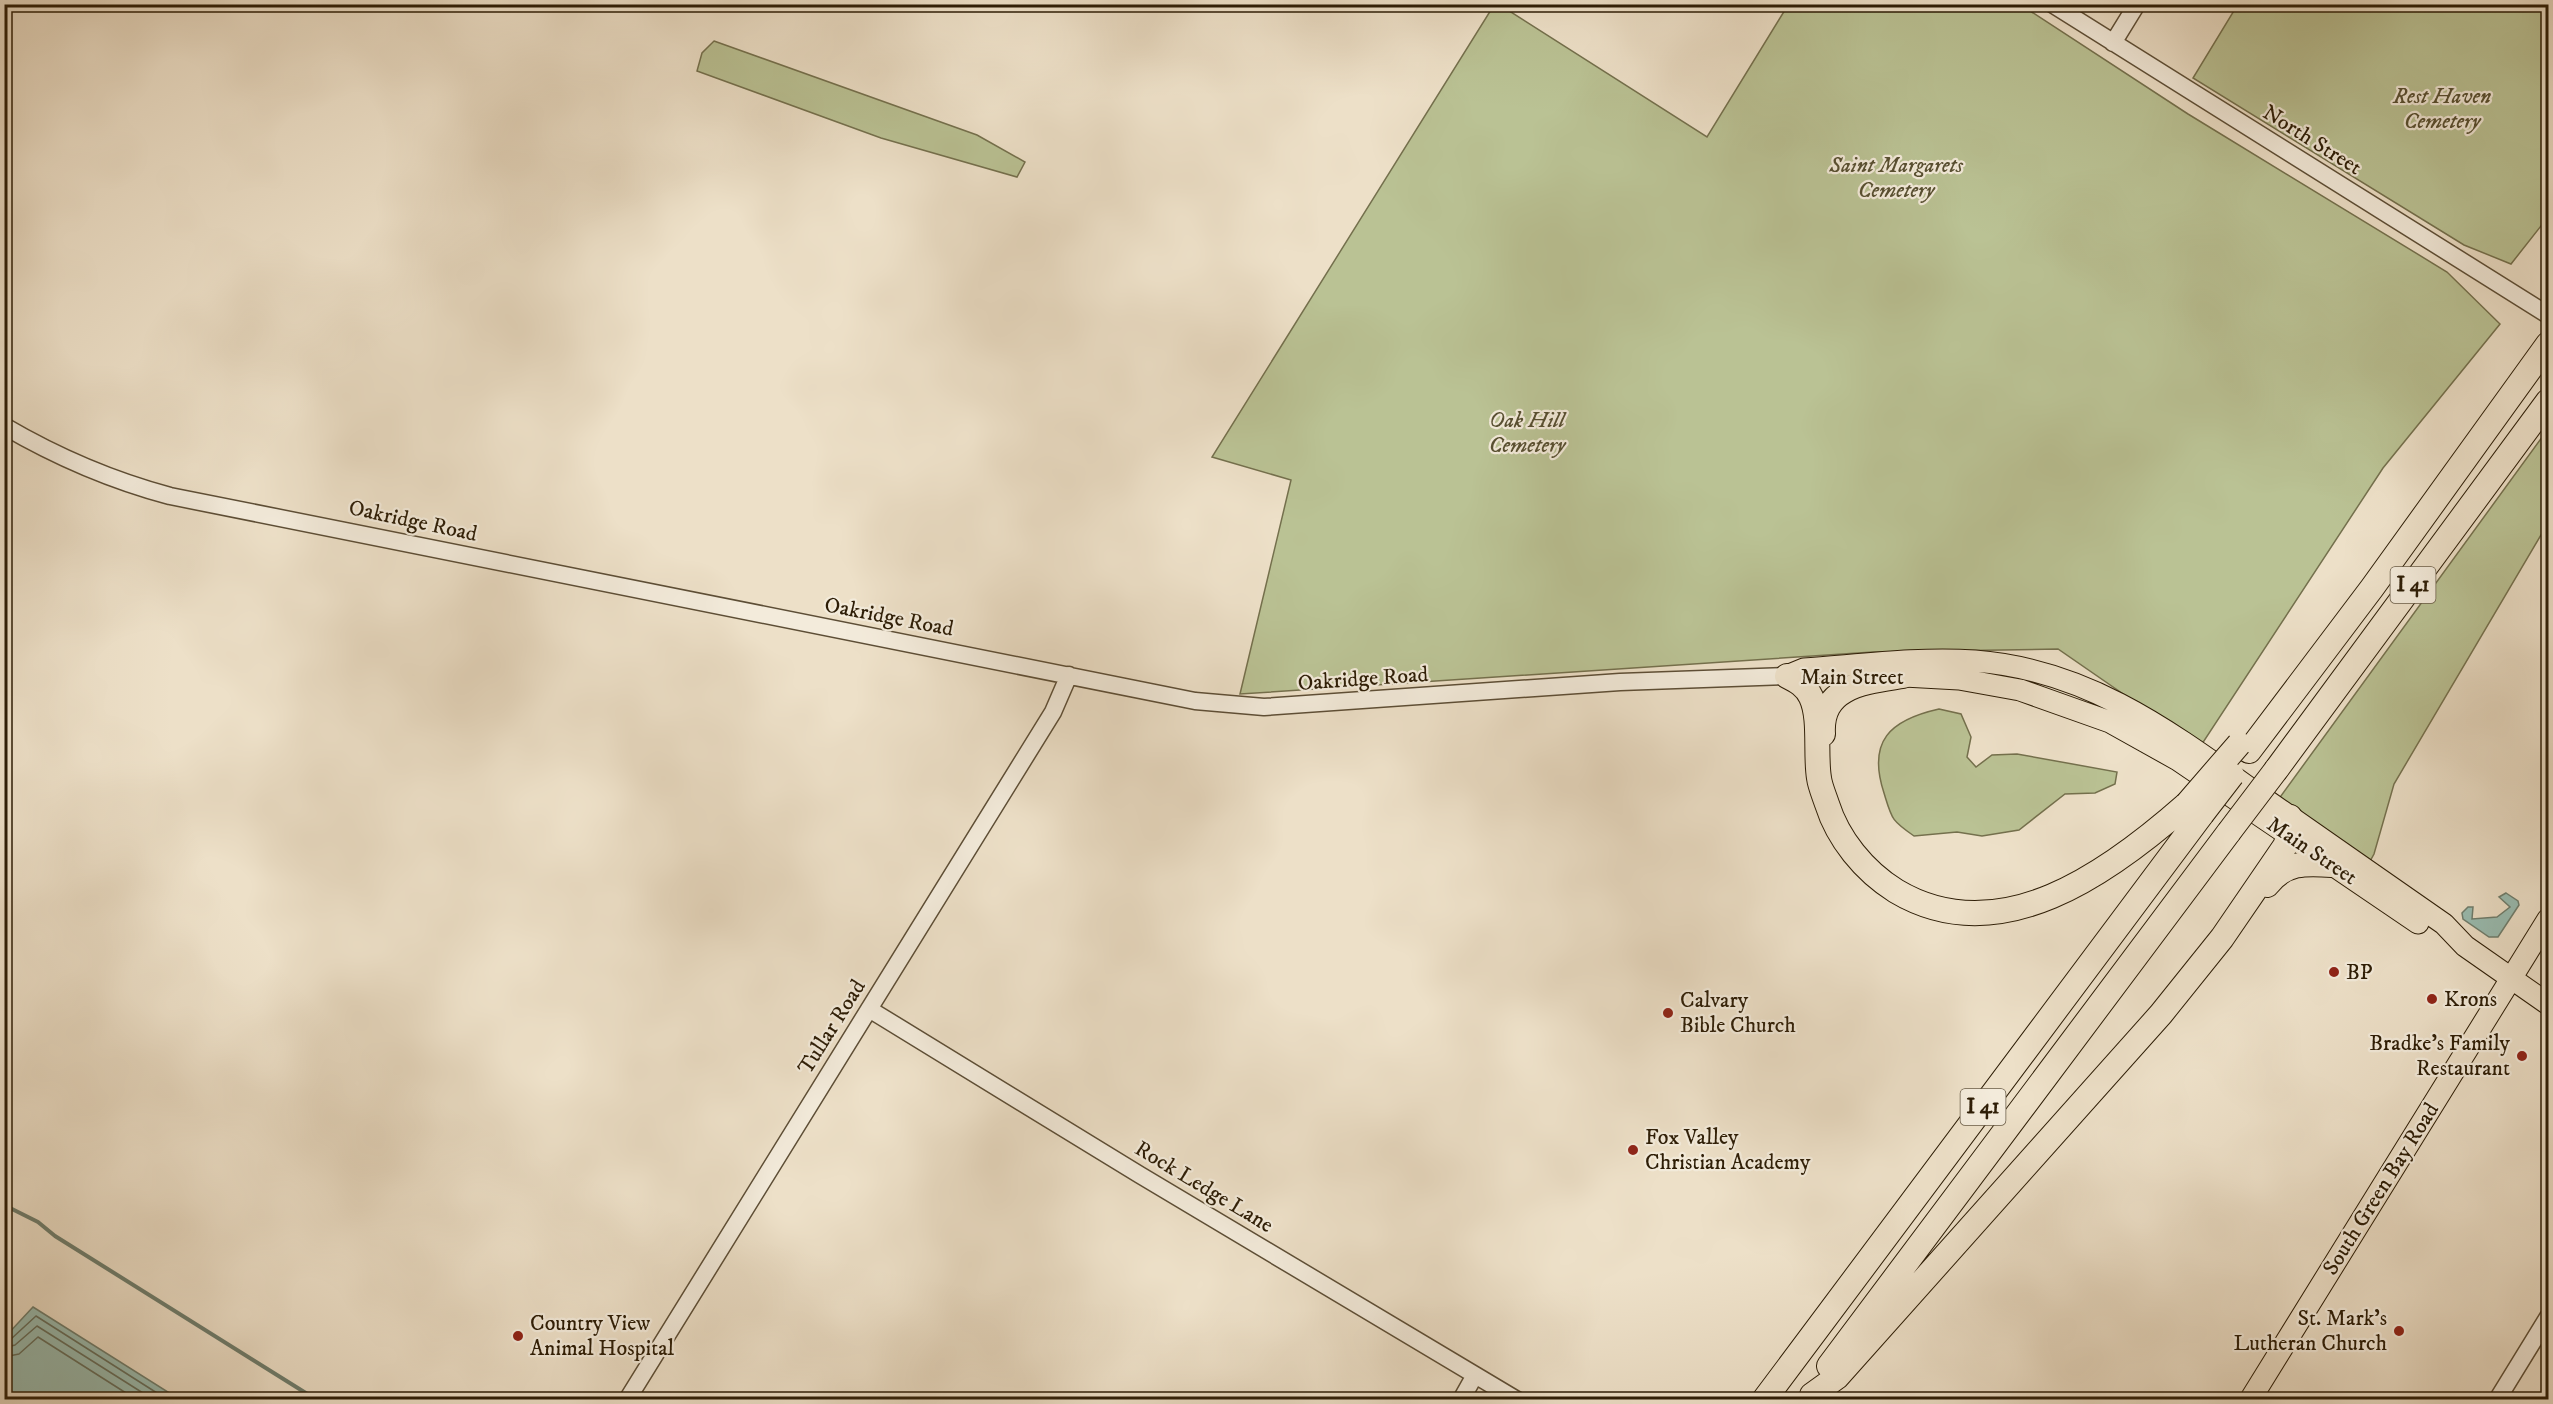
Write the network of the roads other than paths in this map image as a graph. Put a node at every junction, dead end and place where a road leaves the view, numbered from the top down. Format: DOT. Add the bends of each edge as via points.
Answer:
graph roads {
  1 [pos="2052,4"];
  2 [pos="2137,4"];
  3 [pos="2113,43"];
  4 [pos="2548,315"];
  5 [pos="2546,348"];
  6 [pos="2548,401"];
  7 [pos="4,426"];
  8 [pos="1069,675"];
  9 [pos="1787,676"];
  10 [pos="1903,676"];
  11 [pos="1823,790"];
  12 [pos="2194,809"];
  13 [pos="2290,826"];
  14 [pos="2332,865"];
  15 [pos="2548,919"];
  16 [pos="2465,946"];
  17 [pos="2512,978"];
  18 [pos="2187,984"];
  19 [pos="2548,1004"];
  20 [pos="870,1009"];
  21 [pos="2548,1317"];
  22 [pos="1475,1375"];
  23 [pos="1810,1397"];
  24 [pos="627,1400"];
  25 [pos="1461,1400"];
  26 [pos="1518,1400"];
  27 [pos="1764,1400"];
  28 [pos="2250,1400"];
  29 [pos="2497,1400"];
  1 -- 3 [label="street, North Street"];
  2 -- 3 [label="street"];
  3 -- 4 [label="street, North Street"];
  5 -- 12 [label="highway, I 41, bridge" via="2372,588"];
  6 -- 23 [label="highway, I 41, bridge" via="1826,1369"];
  7 -- 8 [label="street, Oakridge Road" via="91,471 170,496"];
  8 -- 9 [label="street, Oakridge Road" via="1195,701 1264,707 1620,682"];
  8 -- 20 [label="street, Tullar Road" via="1053,712"];
  9 -- 10 [label="main road, Main Street"];
  9 -- 11 [label="highway" via="1799,682 1812,698"];
  9 -- 13 [label="main road, Main Street" via="1803,669 1942,660 1977,661 2066,680 2144,716"];
  10 -- 11 [label="highway" via="1851,686 1831,704 1822,728 1826,779"];
  10 -- 13 [label="main road, Main Street" via="2020,690 2110,722"];
  11 -- 12 [label="highway" via="1844,841 1875,876 1926,905 1972,913 2011,909 2072,888"];
  12 -- 27 [label="highway, I 41"];
  13 -- 14 [label="main road, Main Street"];
  13 -- 16 [label="main road, Main Street" via="2444,924"];
  13 -- 18 [label="highway" via="2285,846"];
  14 -- 16 [label="main road, Main Street" via="2437,936"];
  14 -- 18 [label="highway" via="2299,863 2277,874 2203,973"];
  15 -- 17 [label="main road, South Green Bay Road"];
  16 -- 17 [label="main road, Main Street"];
  17 -- 19 [label="main road, Main Street"];
  17 -- 28 [label="main road, South Green Bay Road"];
  18 -- 23 [label="highway" via="1837,1377"];
  20 -- 22 [label="street, Rock Ledge Lane"];
  20 -- 24 [label="street, Tullar Road"];
  21 -- 29 [label="street"];
  22 -- 25 [label="street"];
  22 -- 26 [label="street, Rock Ledge Lane"];
}
